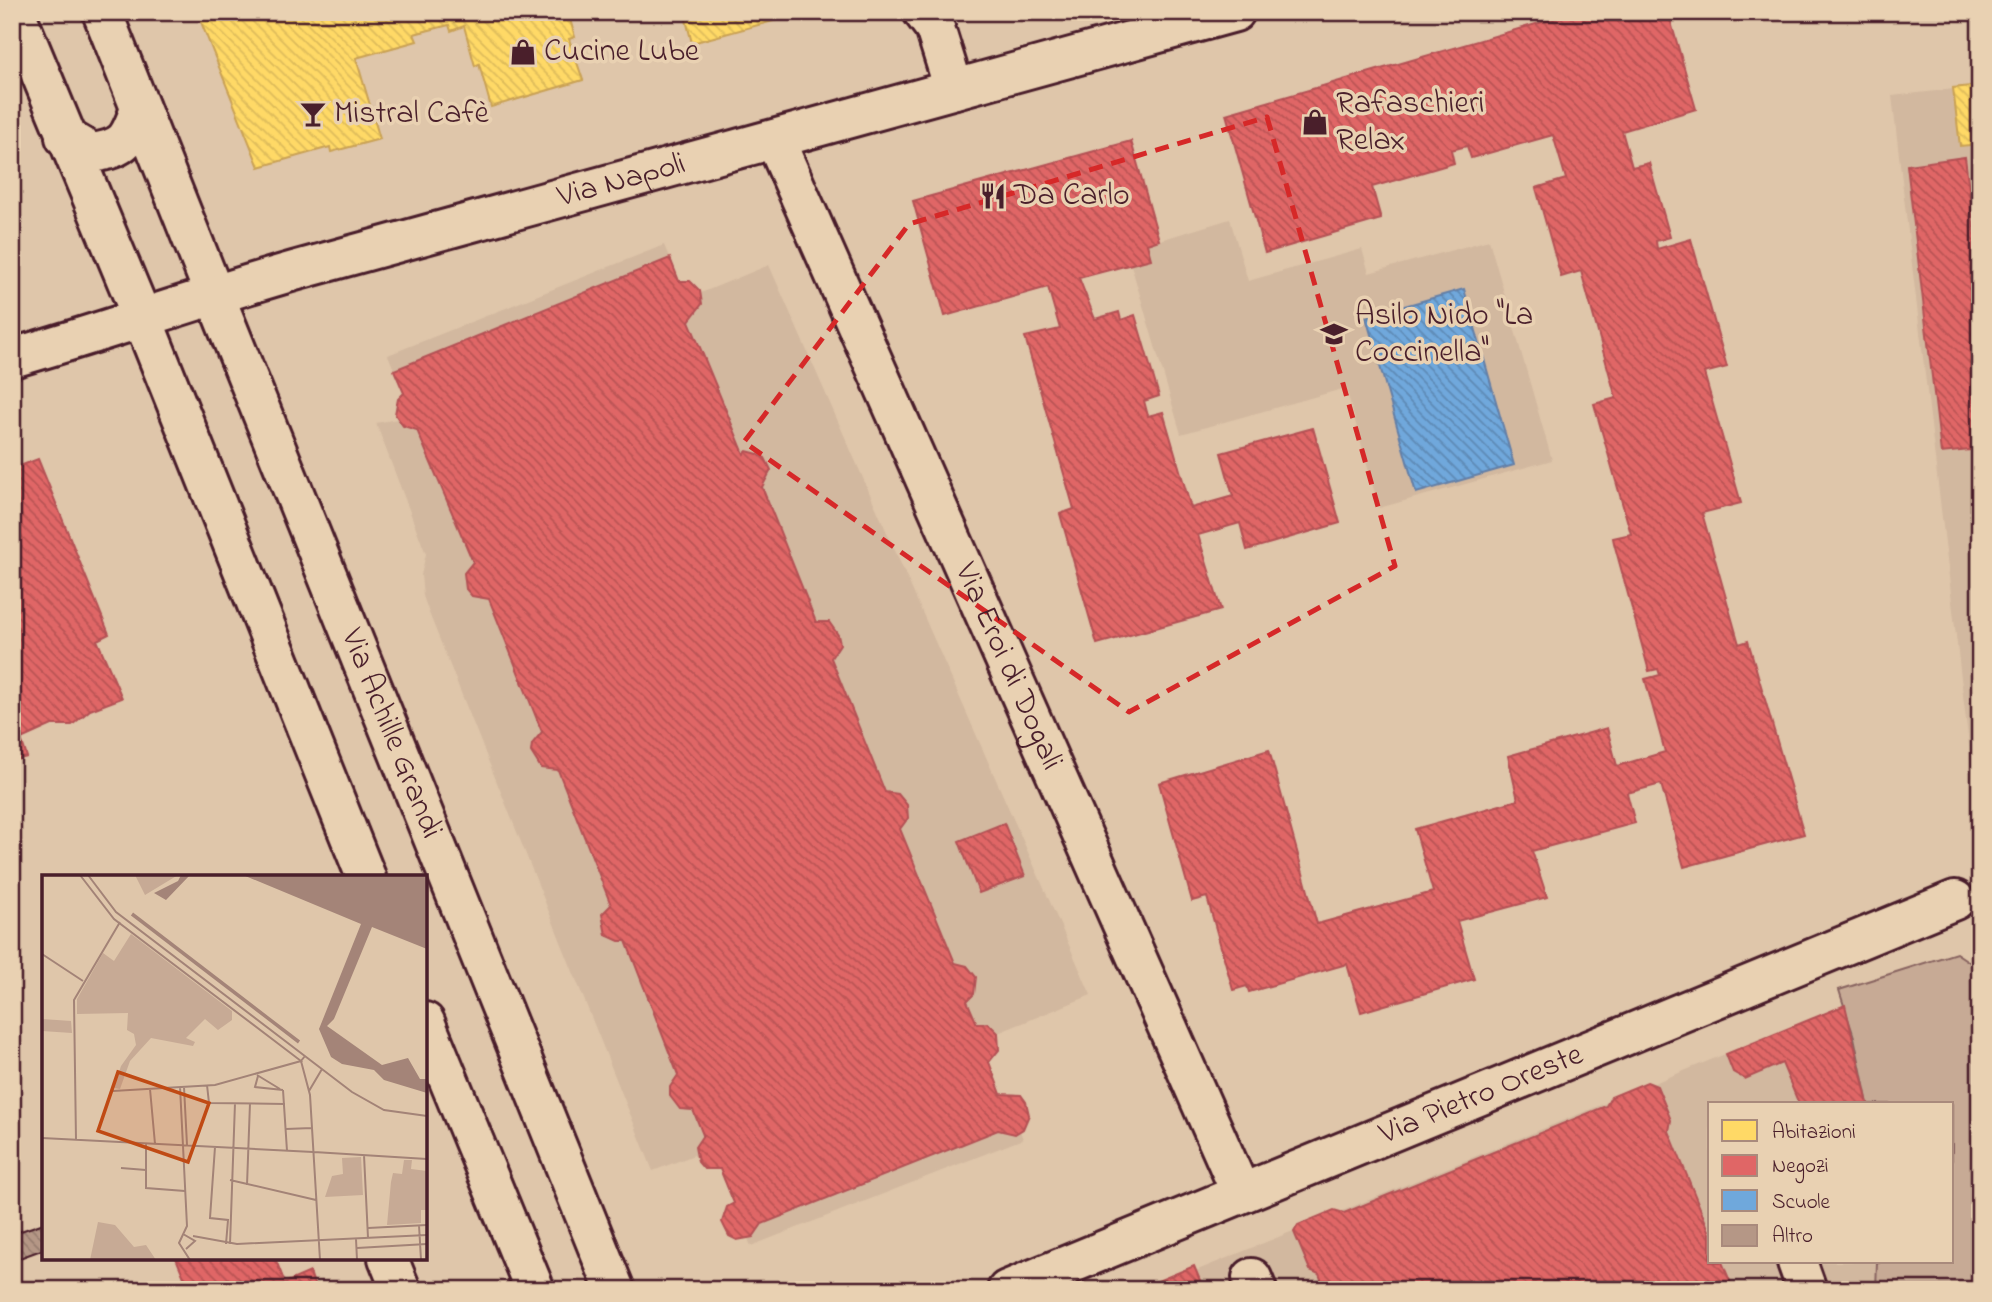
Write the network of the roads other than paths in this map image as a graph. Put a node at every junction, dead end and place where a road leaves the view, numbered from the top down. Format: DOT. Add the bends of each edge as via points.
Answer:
graph roads {
  1 [pos="15,12"];
  2 [pos="102,12"];
  3 [pos="923,12"];
  4 [pos="1235,12"];
  5 [pos="954,89"];
  6 [pos="140,109"];
  7 [pos="65,136"];
  8 [pos="775,140"];
  9 [pos="214,294"];
  10 [pos="144,320"];
  11 [pos="12,358"];
  12 [pos="365,875"];
  13 [pos="1955,900"];
  14 [pos="427,1027"];
  15 [pos="1241,1193"];
  16 [pos="388,1260"];
  17 [pos="1798,1264"];
  18 [pos="1016,1288"];
  19 [pos="401,1290"];
  20 [pos="535,1290"];
  21 [pos="614,1290"];
  22 [pos="1807,1290"];
  1 -- 7 [label="street"];
  2 -- 6 [label="street, Via Achille Grandi"];
  3 -- 5 [label="street" via="935,28"];
  4 -- 5 [label="street, Via Napoli"];
  5 -- 8 [label="street, Via Napoli"];
  6 -- 7 [label="street" via="130,138 114,150 92,153"];
  6 -- 9 [label="street, Via Achille Grandi"];
  7 -- 10 [label="street"];
  8 -- 9 [label="street, Via Napoli"];
  8 -- 15 [label="street, Via Eroi di Dogali"];
  9 -- 10 [label="street, Via Napoli"];
  9 -- 21 [label="street, Via Achille Grandi"];
  10 -- 11 [label="street, Via Napoli"];
  10 -- 12 [label="street"];
  13 -- 15 [label="street, Via Pietro Oreste"];
  14 -- 20 [label="street"];
  15 -- 18 [label="street, Via Pietro Oreste"];
  16 -- 19 [label="street"];
  17 -- 22 [label="street"];
}
